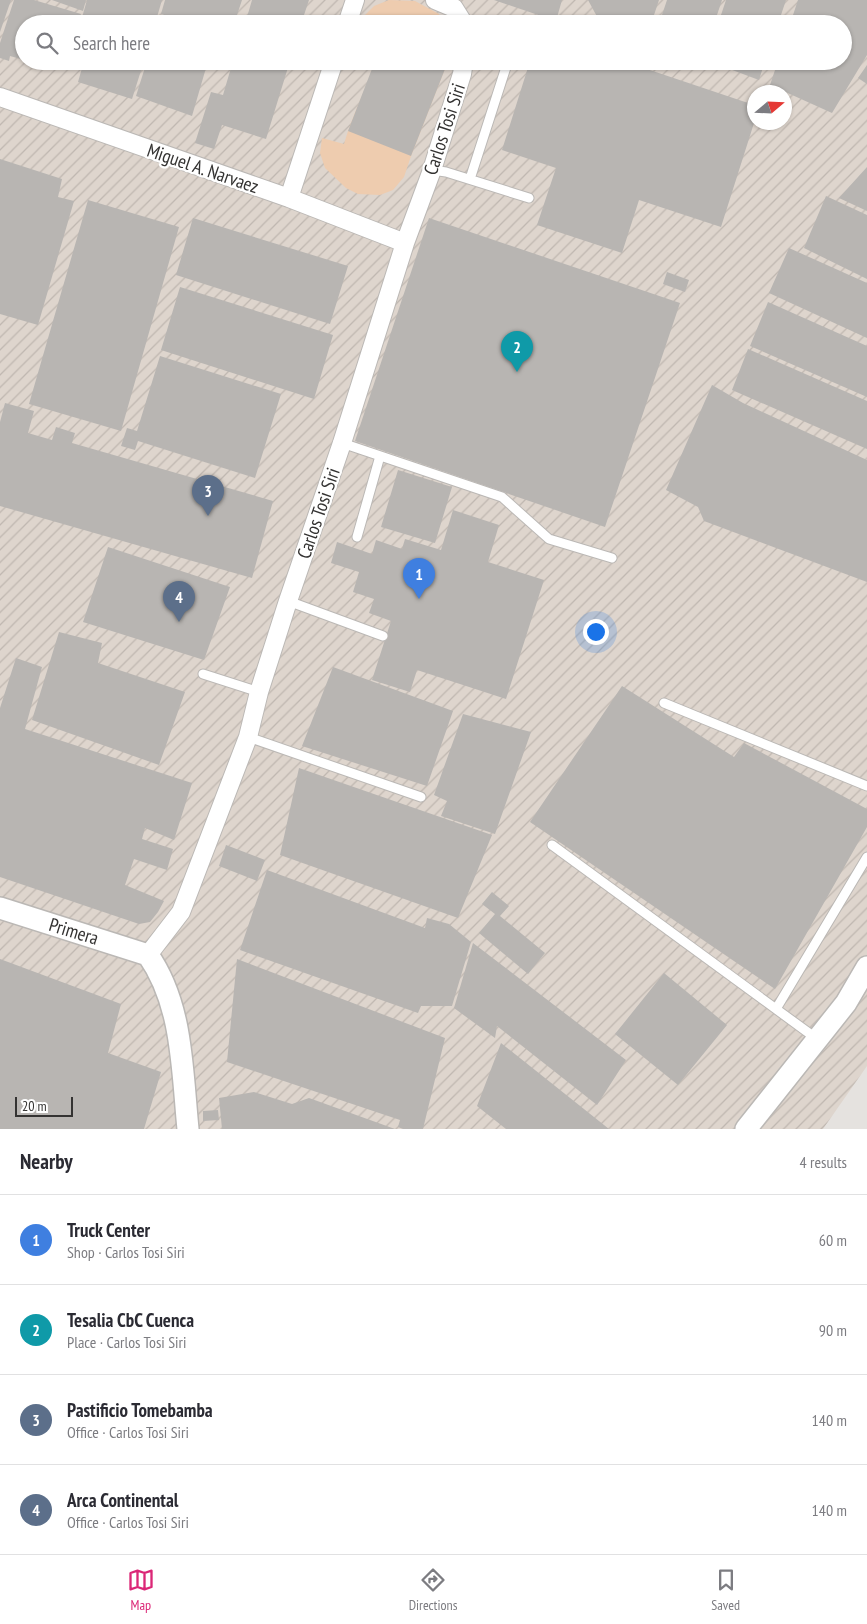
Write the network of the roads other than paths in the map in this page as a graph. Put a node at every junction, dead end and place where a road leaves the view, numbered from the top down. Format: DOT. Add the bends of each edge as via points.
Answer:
graph roads {
  1 [pos="355,0"];
  2 [pos="435,0"];
  3 [pos="350,15"];
  4 [pos="458,15"];
  5 [pos="331,70"];
  6 [pos="463,70"];
  7 [pos="505,70"];
  8 [pos="0,97"];
  9 [pos="432,170"];
  10 [pos="470,179"];
  11 [pos="288,198"];
  12 [pos="529,198"];
  13 [pos="405,243"];
  14 [pos="342,443"];
  15 [pos="380,456"];
  16 [pos="357,537"];
  17 [pos="612,558"];
  18 [pos="288,601"];
  19 [pos="383,636"];
  20 [pos="203,674"];
  21 [pos="259,692"];
  22 [pos="664,703"];
  23 [pos="248,737"];
  24 [pos="867,786"];
  25 [pos="421,797"];
  26 [pos="552,845"];
  27 [pos="867,857"];
  28 [pos="0,908"];
  29 [pos="148,954"];
  30 [pos="867,967"];
  31 [pos="776,1009"];
  32 [pos="817,1039"];
  33 [pos="188,1129"];
  34 [pos="746,1129"];
  1 -- 3 [label="street"];
  2 -- 4 [label="street" via="454,8"];
  5 -- 11 [label="street"];
  6 -- 9 [label="street, Carlos Tosi Siri"];
  7 -- 10 [label="lane"];
  8 -- 11 [label="street, Miguel A. Narvaez"];
  9 -- 10 [label="lane"];
  9 -- 13 [label="street, Carlos Tosi Siri"];
  10 -- 12 [label="lane"];
  11 -- 13 [label="street, Miguel A. Narvaez"];
  13 -- 14 [label="street, Carlos Tosi Siri"];
  14 -- 15 [label="lane"];
  14 -- 18 [label="street, Carlos Tosi Siri"];
  15 -- 16 [label="lane"];
  15 -- 17 [label="lane" via="502,497 549,539"];
  18 -- 19 [label="lane"];
  18 -- 21 [label="street, Carlos Tosi Siri"];
  20 -- 21 [label="lane"];
  21 -- 23 [label="street, Carlos Tosi Siri"];
  22 -- 24 [label="lane"];
  23 -- 25 [label="lane"];
  23 -- 29 [label="street, Carlos Tosi Siri" via="181,912"];
  26 -- 31 [label="lane"];
  27 -- 31 [label="lane"];
  28 -- 29 [label="street, Primera"];
  29 -- 33 [label="street" via="158,969 175,1018"];
  30 -- 32 [label="street" via="846,1003"];
  31 -- 32 [label="lane"];
  32 -- 34 [label="street"];
}
